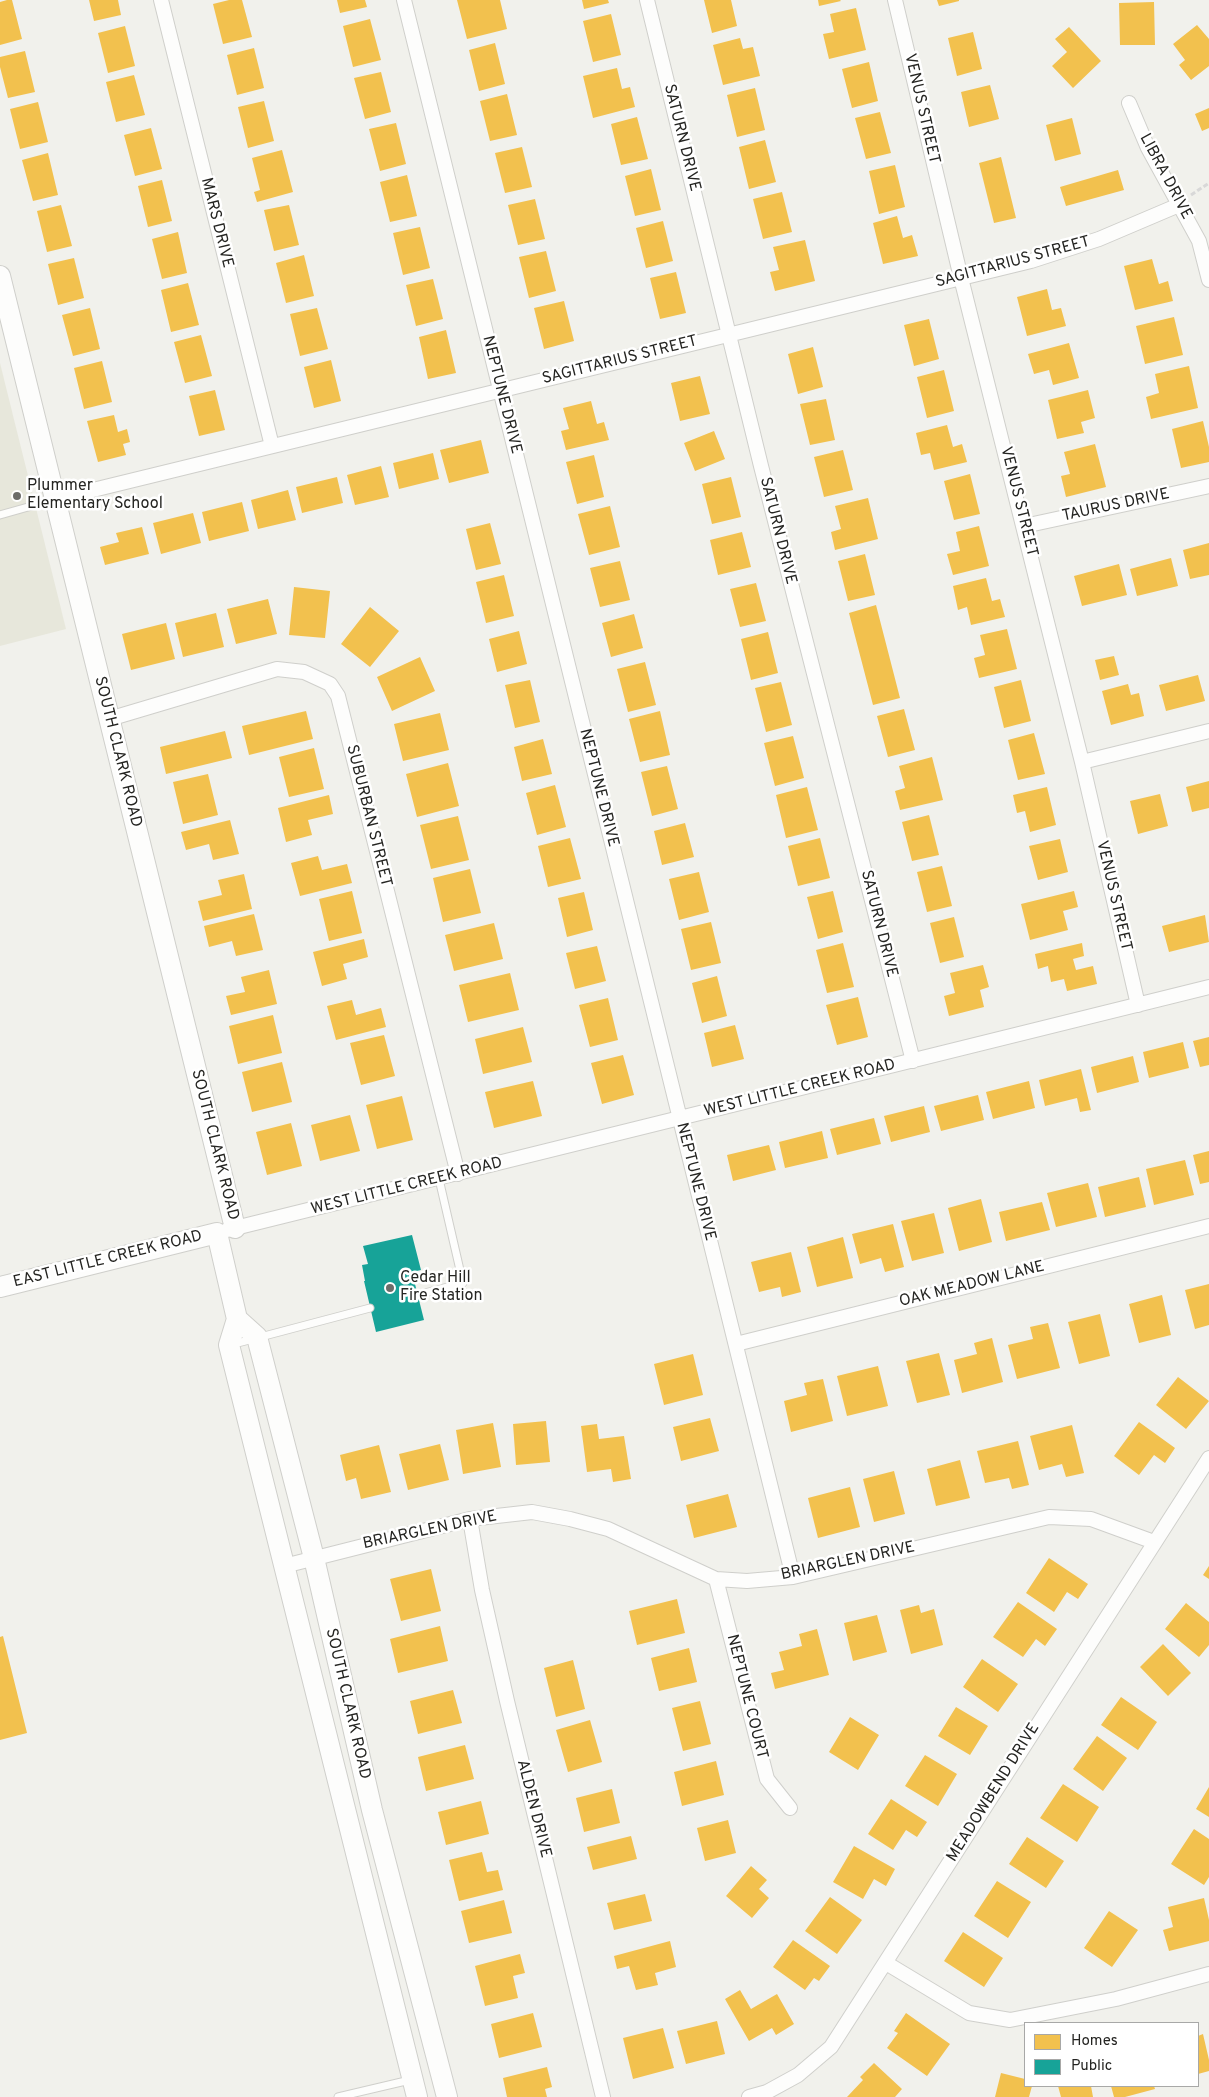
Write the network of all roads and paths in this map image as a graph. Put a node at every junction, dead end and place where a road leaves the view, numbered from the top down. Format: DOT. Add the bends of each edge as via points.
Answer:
graph roads {
  1 [pos="161,0"];
  2 [pos="404,0"];
  3 [pos="648,0"];
  4 [pos="895,0"];
  5 [pos="1129,103"];
  6 [pos="1209,183"];
  7 [pos="1179,205"];
  8 [pos="0,276"];
  9 [pos="961,278"];
  10 [pos="1209,280"];
  11 [pos="730,334"];
  12 [pos="499,390"];
  13 [pos="272,446"];
  14 [pos="1209,486"];
  15 [pos="56,499"];
  16 [pos="0,515"];
  17 [pos="1024,526"];
  18 [pos="109,719"];
  19 [pos="1209,731"];
  20 [pos="1082,762"];
  21 [pos="1209,987"];
  22 [pos="1138,1005"];
  23 [pos="913,1061"];
  24 [pos="680,1119"];
  25 [pos="458,1174"];
  26 [pos="440,1178"];
  27 [pos="1209,1226"];
  28 [pos="226,1230"];
  29 [pos="0,1288"];
  30 [pos="417,1296"];
  31 [pos="370,1308"];
  32 [pos="237,1320"];
  33 [pos="257,1336"];
  34 [pos="736,1344"];
  35 [pos="228,1345"];
  36 [pos="1209,1458"];
  37 [pos="470,1519"];
  38 [pos="1154,1542"];
  39 [pos="314,1558"];
  40 [pos="284,1566"];
  41 [pos="793,1576"];
  42 [pos="716,1578"];
  43 [pos="790,1808"];
  44 [pos="886,1964"];
  45 [pos="1209,1974"];
  46 [pos="415,2088"];
  47 [pos="338,2097"];
  48 [pos="447,2097"];
  49 [pos="603,2097"];
  50 [pos="749,2097"];
  1 -- 13 [label="street, MARS DRIVE"];
  2 -- 12 [label="street, NEPTUNE DRIVE"];
  3 -- 11 [label="street, SATURN DRIVE"];
  4 -- 9 [label="street, VENUS STREET"];
  5 -- 7 [label="street, LIBRA DRIVE" via="1148,148"];
  6 -- 7 [label="path"];
  7 -- 9 [label="street, SAGITTARIUS STREET" via="1099,239 1031,261"];
  7 -- 10 [label="street, LIBRA DRIVE" via="1199,241"];
  8 -- 15 [label="street, SOUTH CLARK ROAD"];
  9 -- 11 [label="street, SAGITTARIUS STREET"];
  9 -- 17 [label="street, VENUS STREET"];
  11 -- 12 [label="street, SAGITTARIUS STREET"];
  11 -- 23 [label="street, SATURN DRIVE"];
  12 -- 13 [label="street, SAGITTARIUS STREET"];
  12 -- 24 [label="street, NEPTUNE DRIVE"];
  13 -- 15 [label="street, SAGITTARIUS STREET"];
  14 -- 17 [label="street, TAURUS DRIVE"];
  15 -- 16 [label="lane"];
  15 -- 18 [label="street, SOUTH CLARK ROAD"];
  17 -- 20 [label="street, VENUS STREET"];
  18 -- 25 [label="street, SUBURBAN STREET" via="277,669 304,672 330,684 338,696"];
  18 -- 28 [label="street, SOUTH CLARK ROAD"];
  19 -- 20 [label="street"];
  20 -- 22 [label="street, VENUS STREET"];
  21 -- 22 [label="street, WEST LITTLE CREEK ROAD"];
  22 -- 23 [label="street, WEST LITTLE CREEK ROAD"];
  23 -- 24 [label="street, WEST LITTLE CREEK ROAD"];
  24 -- 25 [label="street, WEST LITTLE CREEK ROAD"];
  24 -- 34 [label="street, NEPTUNE DRIVE"];
  25 -- 26 [label="street, WEST LITTLE CREEK ROAD"];
  26 -- 28 [label="street, WEST LITTLE CREEK ROAD"];
  26 -- 30 [label="lane" via="464,1283"];
  27 -- 34 [label="street, OAK MEADOW LANE"];
  28 -- 29 [label="street, EAST LITTLE CREEK ROAD"];
  28 -- 32 [label="street, SOUTH CLARK ROAD"];
  31 -- 33 [label="lane"];
  32 -- 33 [label="street"];
  32 -- 35 [label="street"];
  33 -- 35 [label="lane"];
  33 -- 39 [label="street, SOUTH CLARK ROAD"];
  34 -- 41 [label="street, NEPTUNE DRIVE"];
  35 -- 40 [label="street, SOUTH CLARK ROAD"];
  36 -- 38 [label="street, MEADOWBEND DRIVE"];
  37 -- 39 [label="street, BRIARGLEN DRIVE"];
  37 -- 42 [label="street, BRIARGLEN DRIVE" via="532,1512 570,1518 608,1529"];
  37 -- 49 [label="street, ALDEN DRIVE" via="506,1701"];
  38 -- 41 [label="street, BRIARGLEN DRIVE" via="1091,1518 1049,1517"];
  38 -- 44 [label="street, MEADOWBEND DRIVE"];
  39 -- 40 [label="street, BRIARGLEN DRIVE"];
  39 -- 48 [label="street, SOUTH CLARK ROAD" via="372,1810"];
  40 -- 46 [label="street, SOUTH CLARK ROAD"];
  41 -- 42 [label="street, BRIARGLEN DRIVE" via="747,1581"];
  42 -- 43 [label="street, NEPTUNE COURT" via="767,1778"];
  44 -- 45 [label="street" via="969,2013 1010,2020 1116,1999"];
  44 -- 50 [label="street, MEADOWBEND DRIVE" via="831,2047 798,2075 767,2092"];
  46 -- 47 [label="lane"];
}
